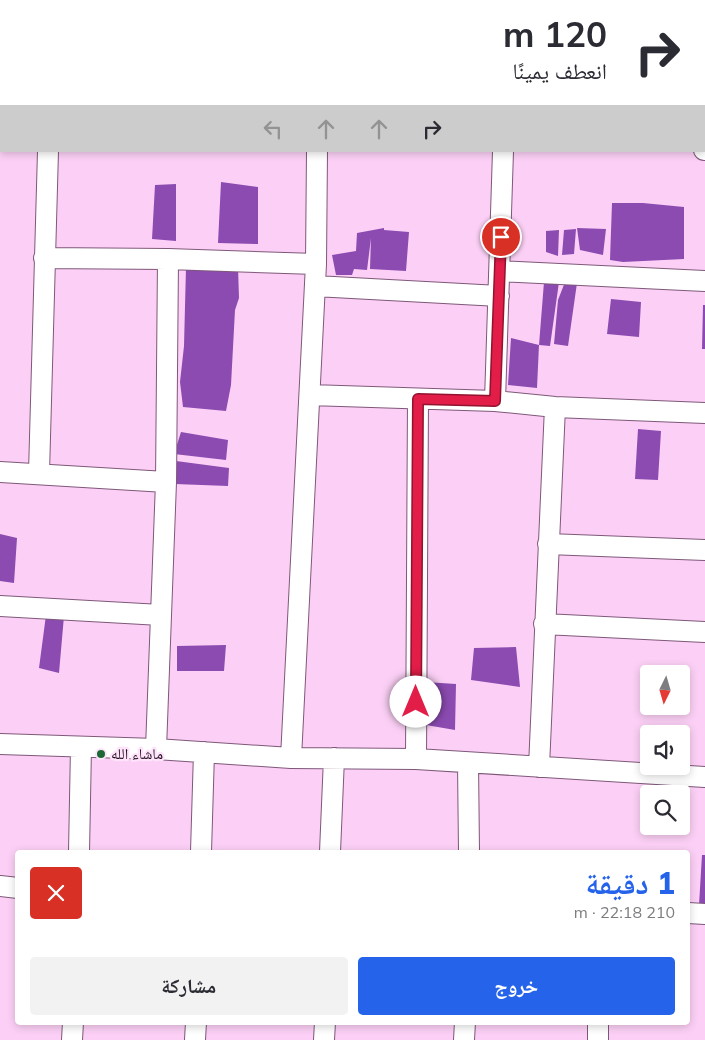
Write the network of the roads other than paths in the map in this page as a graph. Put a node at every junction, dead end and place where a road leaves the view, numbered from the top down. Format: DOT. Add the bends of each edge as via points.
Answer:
graph roads {
  1 [pos="48,152"];
  2 [pos="317,152"];
  3 [pos="503,152"];
  4 [pos="44,258"];
  5 [pos="168,259"];
  6 [pos="316,264"];
  7 [pos="500,271"];
  8 [pos="705,280"];
  9 [pos="315,286"];
  10 [pos="499,296"];
  11 [pos="310,395"];
  12 [pos="418,399"];
  13 [pos="495,401"];
  14 [pos="555,407"];
  15 [pos="705,413"];
  16 [pos="0,472"];
  17 [pos="39,473"];
  18 [pos="166,482"];
  19 [pos="548,544"];
  20 [pos="705,550"];
  21 [pos="0,606"];
  22 [pos="161,615"];
  23 [pos="544,624"];
  24 [pos="705,632"];
  25 [pos="0,744"];
  26 [pos="81,747"];
  27 [pos="156,749"];
  28 [pos="204,752"];
  29 [pos="292,758"];
  30 [pos="334,758"];
  31 [pos="416,759"];
  32 [pos="468,763"];
  33 [pos="539,768"];
  34 [pos="705,777"];
  35 [pos="79,850"];
  36 [pos="201,850"];
  37 [pos="330,850"];
  38 [pos="469,850"];
  39 [pos="0,886"];
  40 [pos="15,888"];
  41 [pos="690,913"];
  42 [pos="705,914"];
  43 [pos="73,1025"];
  44 [pos="196,1025"];
  45 [pos="325,1025"];
  46 [pos="465,1025"];
  47 [pos="598,1025"];
  48 [pos="72,1040"];
  49 [pos="195,1040"];
  50 [pos="324,1040"];
  51 [pos="464,1040"];
  52 [pos="598,1040"];
  1 -- 4 [label="street"];
  2 -- 6 [label="street"];
  3 -- 7 [label="street"];
  4 -- 5 [label="street"];
  4 -- 17 [label="street"];
  5 -- 6 [label="street"];
  5 -- 18 [label="street"];
  6 -- 9 [label="street"];
  7 -- 8 [label="street"];
  7 -- 10 [label="street"];
  9 -- 10 [label="street"];
  9 -- 11 [label="street"];
  10 -- 13 [label="street"];
  11 -- 12 [label="street"];
  11 -- 29 [label="street"];
  12 -- 13 [label="street"];
  12 -- 31 [label="street"];
  13 -- 14 [label="street"];
  14 -- 15 [label="street"];
  14 -- 19 [label="street"];
  16 -- 17 [label="street"];
  17 -- 18 [label="street"];
  18 -- 22 [label="street"];
  19 -- 20 [label="street"];
  19 -- 23 [label="street"];
  21 -- 22 [label="street"];
  22 -- 27 [label="street"];
  23 -- 24 [label="street"];
  23 -- 33 [label="street"];
  25 -- 26 [label="street"];
  26 -- 27 [label="street"];
  26 -- 35 [label="street"];
  27 -- 28 [label="street"];
  28 -- 29 [label="street"];
  28 -- 36 [label="street"];
  29 -- 30 [label="street"];
  30 -- 31 [label="street"];
  30 -- 37 [label="street"];
  31 -- 32 [label="street"];
  32 -- 33 [label="street"];
  32 -- 38 [label="street"];
  33 -- 34 [label="street"];
  39 -- 40 [label="street"];
  41 -- 42 [label="street"];
  43 -- 48 [label="street"];
  44 -- 49 [label="street"];
  45 -- 50 [label="street"];
  46 -- 51 [label="street"];
  47 -- 52 [label="street"];
}
